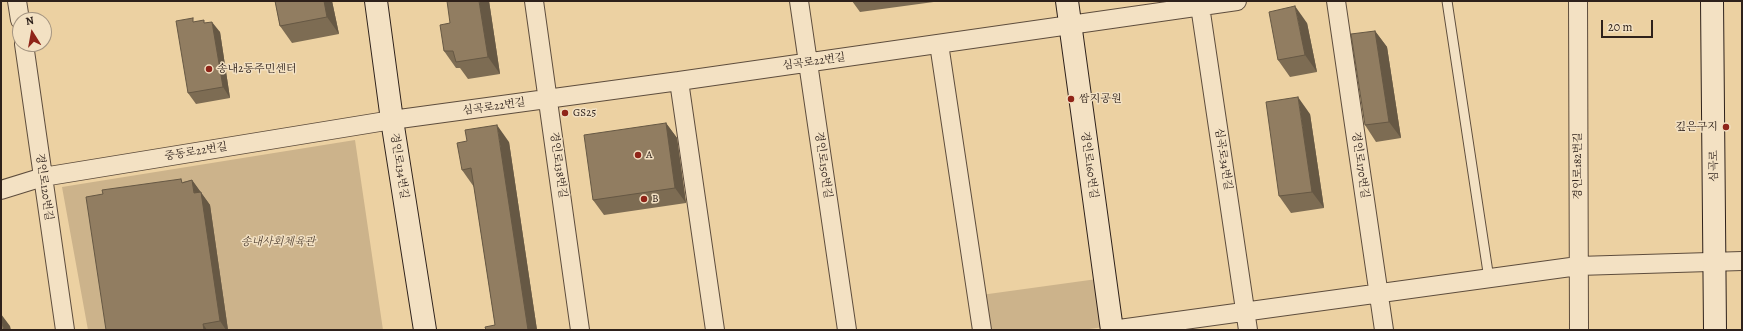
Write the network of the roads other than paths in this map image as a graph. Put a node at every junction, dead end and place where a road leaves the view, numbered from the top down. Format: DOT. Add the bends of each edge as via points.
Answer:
graph roads {
  1 [pos="17,1"];
  2 [pos="376,1"];
  3 [pos="534,1"];
  4 [pos="799,1"];
  5 [pos="1067,1"];
  6 [pos="1237,1"];
  7 [pos="1336,1"];
  8 [pos="1447,1"];
  9 [pos="1578,1"];
  10 [pos="1712,1"];
  11 [pos="1200,6"];
  12 [pos="19,12"];
  13 [pos="1070,26"];
  14 [pos="939,44"];
  15 [pos="25,52"];
  16 [pos="808,63"];
  17 [pos="679,81"];
  18 [pos="549,100"];
  19 [pos="392,120"];
  20 [pos="43,177"];
  21 [pos="1,190"];
  22 [pos="1714,261"];
  23 [pos="1742,261"];
  24 [pos="1578,266"];
  25 [pos="1489,278"];
  26 [pos="1379,294"];
  27 [pos="1246,312"];
  28 [pos="65,330"];
  29 [pos="425,330"];
  30 [pos="580,330"];
  31 [pos="715,330"];
  32 [pos="847,330"];
  33 [pos="982,330"];
  34 [pos="1112,330"];
  35 [pos="1248,330"];
  36 [pos="1384,330"];
  37 [pos="1579,330"];
  38 [pos="1715,330"];
  1 -- 12 [label="street"];
  2 -- 19 [label="street, 경인로134번길"];
  3 -- 18 [label="street, 경인로138번길"];
  4 -- 16 [label="street, 경인로150번길"];
  5 -- 13 [label="street, 경인로160번길"];
  6 -- 11 [label="street, 심곡로22번길"];
  7 -- 26 [label="street, 경인로170번길"];
  8 -- 25 [label="lane"];
  9 -- 24 [label="street, 경인로182번길"];
  10 -- 22 [label="street, 심곡로"];
  11 -- 13 [label="street, 심곡로22번길"];
  11 -- 27 [label="street, 심곡로34번길"];
  13 -- 14 [label="street, 심곡로22번길"];
  13 -- 34 [label="street, 경인로160번길"];
  14 -- 16 [label="street, 심곡로22번길"];
  14 -- 33 [label="street"];
  15 -- 20 [label="street, 경인로120번길"];
  16 -- 17 [label="street, 심곡로22번길"];
  16 -- 32 [label="street, 경인로150번길"];
  17 -- 18 [label="street, 심곡로22번길"];
  17 -- 31 [label="street"];
  18 -- 19 [label="street, 심곡로22번길"];
  18 -- 30 [label="street, 경인로138번길"];
  19 -- 20 [label="street, 중동로22번길"];
  19 -- 29 [label="street, 경인로134번길"];
  20 -- 21 [label="street, 중동로22번길"];
  20 -- 28 [label="street, 경인로120번길"];
  22 -- 23 [label="street"];
  22 -- 24 [label="street"];
  22 -- 38 [label="street, 심곡로"];
  24 -- 25 [label="street"];
  24 -- 37 [label="street, 경인로182번길"];
  25 -- 26 [label="street"];
  26 -- 27 [label="street"];
  26 -- 36 [label="street, 경인로170번길"];
  27 -- 34 [label="street"];
  27 -- 35 [label="street, 심곡로34번길"];
}
